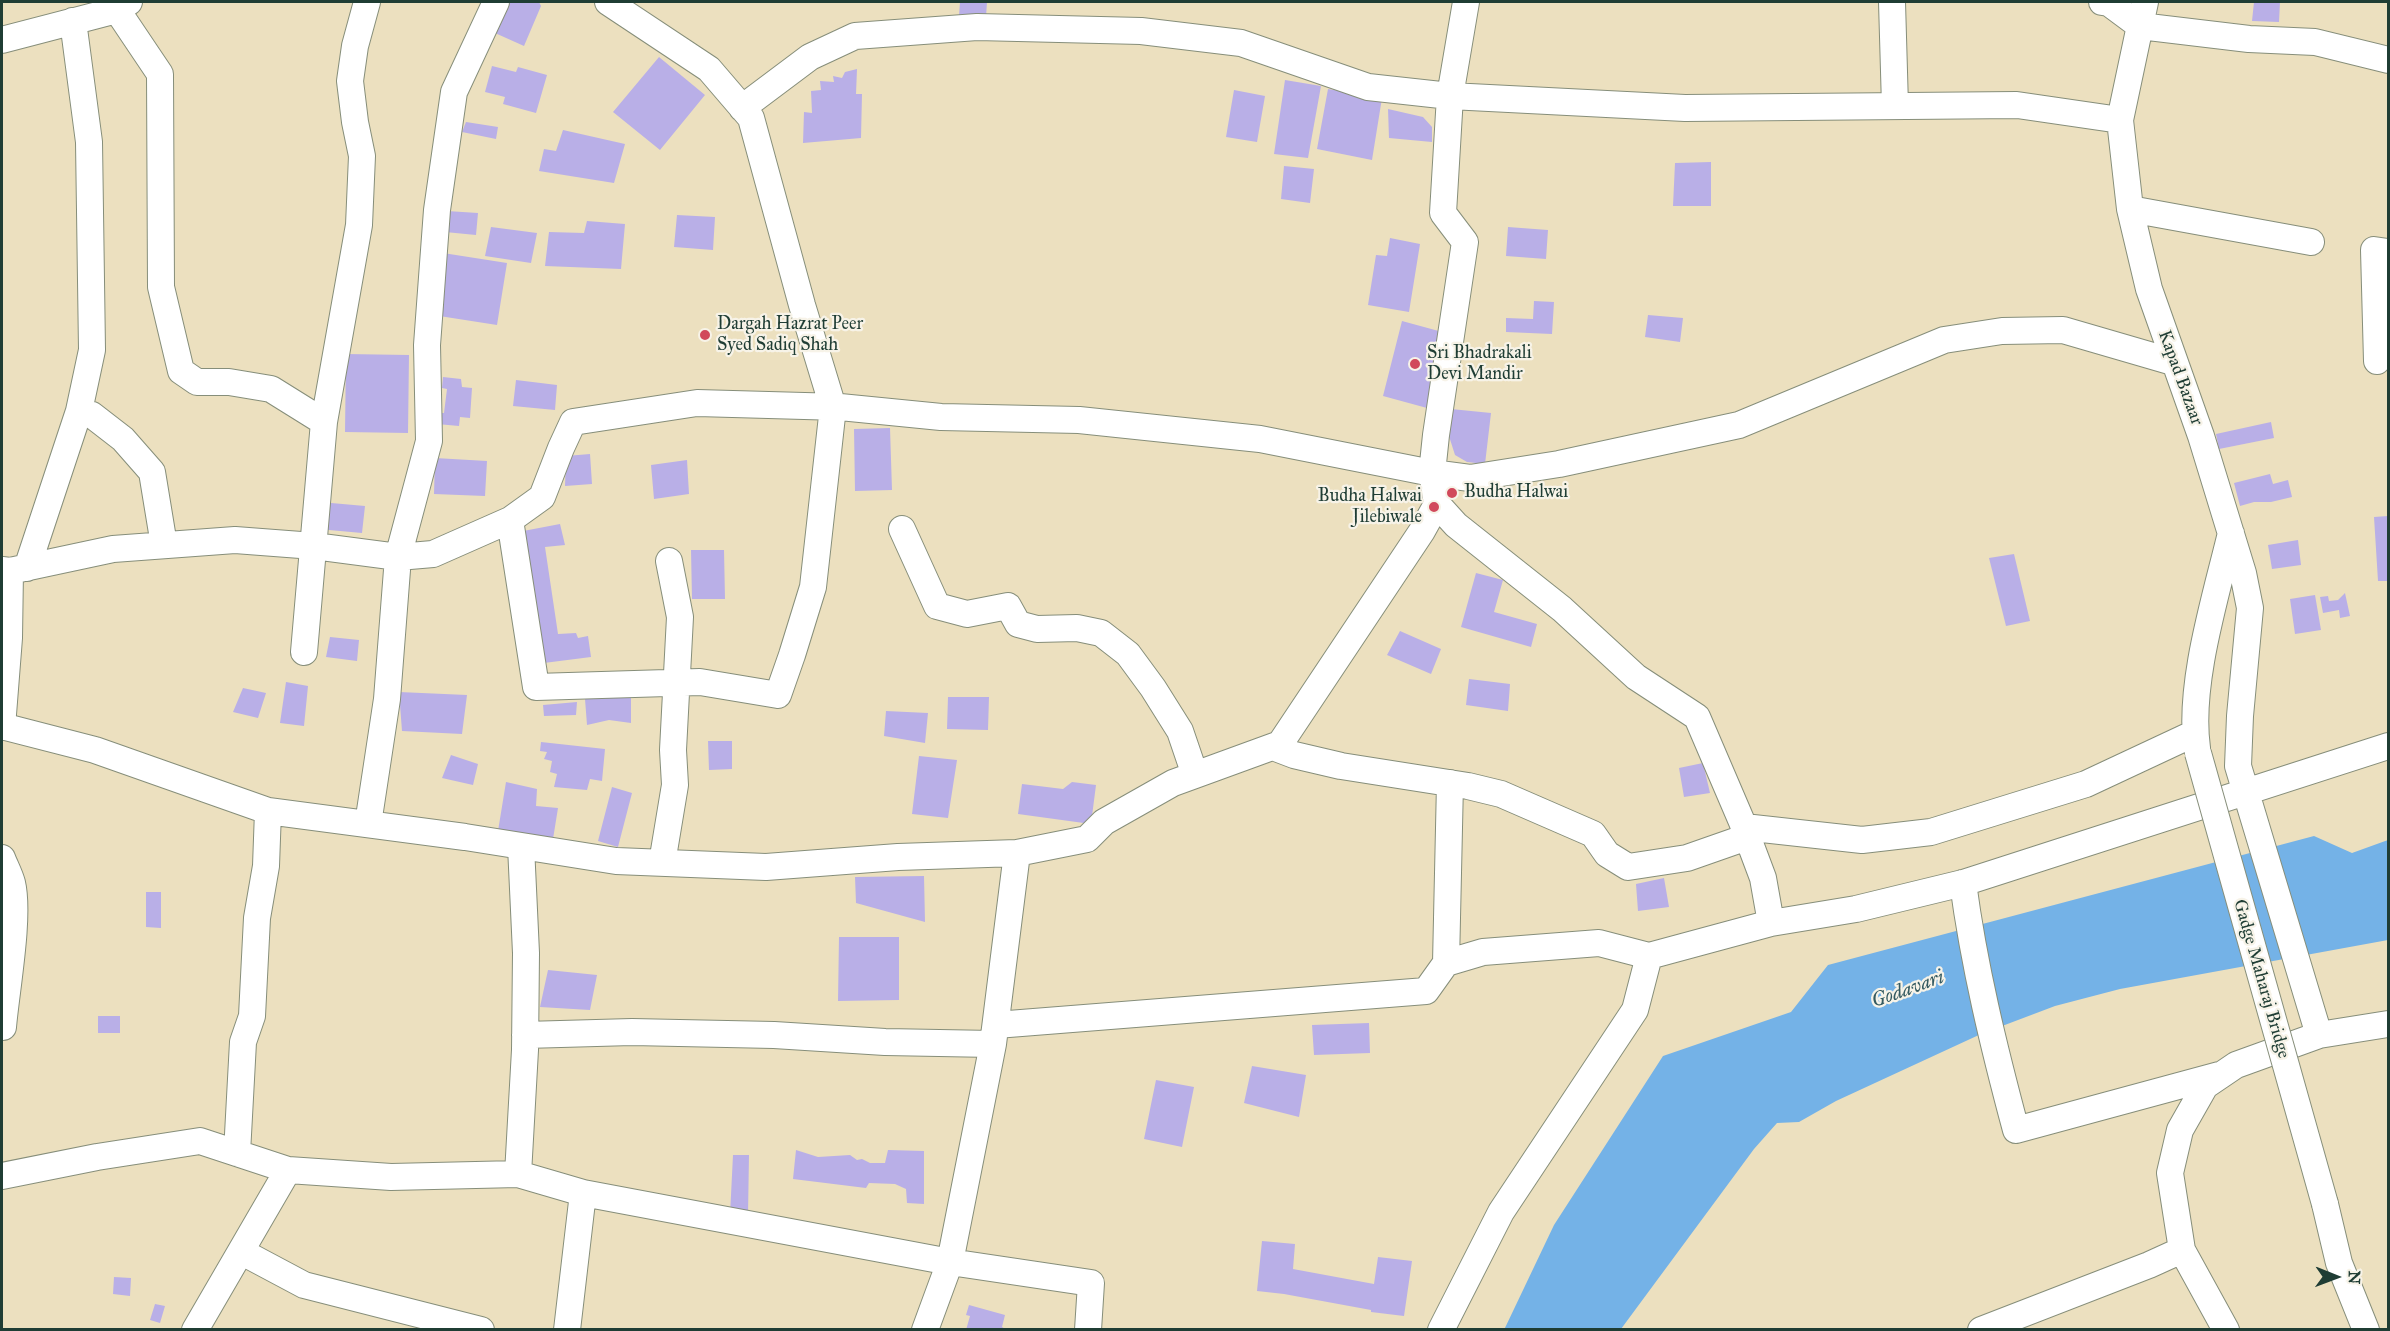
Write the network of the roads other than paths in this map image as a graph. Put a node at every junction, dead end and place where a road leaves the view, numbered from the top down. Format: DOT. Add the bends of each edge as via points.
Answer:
graph roads {
  1 [pos="367,2"];
  2 [pos="496,2"];
  3 [pos="608,2"];
  4 [pos="1466,2"];
  5 [pos="1892,2"];
  6 [pos="2102,2"];
  7 [pos="2145,2"];
  8 [pos="123,6"];
  9 [pos="74,21"];
  10 [pos="2140,26"];
  11 [pos="2,40"];
  12 [pos="2388,60"];
  13 [pos="1450,96"];
  14 [pos="1894,106"];
  15 [pos="742,108"];
  16 [pos="2120,120"];
  17 [pos="2130,209"];
  18 [pos="2312,242"];
  19 [pos="2388,252"];
  20 [pos="2377,361"];
  21 [pos="2173,362"];
  22 [pos="833,407"];
  23 [pos="79,411"];
  24 [pos="324,422"];
  25 [pos="1432,473"];
  26 [pos="1437,504"];
  27 [pos="510,520"];
  28 [pos="902,529"];
  29 [pos="2231,533"];
  30 [pos="164,545"];
  31 [pos="314,546"];
  32 [pos="398,557"];
  33 [pos="669,561"];
  34 [pos="13,570"];
  35 [pos="304,652"];
  36 [pos="678,683"];
  37 [pos="2,726"];
  38 [pos="2197,743"];
  39 [pos="2388,746"];
  40 [pos="1273,747"];
  41 [pos="1195,775"];
  42 [pos="1450,783"];
  43 [pos="2246,790"];
  44 [pos="268,811"];
  45 [pos="368,824"];
  46 [pos="1745,832"];
  47 [pos="521,846"];
  48 [pos="1017,853"];
  49 [pos="2,858"];
  50 [pos="662,862"];
  51 [pos="1963,883"];
  52 [pos="1771,923"];
  53 [pos="1649,956"];
  54 [pos="1446,963"];
  55 [pos="2388,1024"];
  56 [pos="3,1027"];
  57 [pos="525,1035"];
  58 [pos="994,1035"];
  59 [pos="2319,1035"];
  60 [pos="2225,1073"];
  61 [pos="237,1153"];
  62 [pos="288,1170"];
  63 [pos="518,1174"];
  64 [pos="2,1176"];
  65 [pos="582,1193"];
  66 [pos="2181,1250"];
  67 [pos="242,1252"];
  68 [pos="950,1262"];
  69 [pos="195,1329"];
  70 [pos="481,1329"];
  71 [pos="567,1329"];
  72 [pos="925,1329"];
  73 [pos="1088,1329"];
  74 [pos="1441,1329"];
  75 [pos="1981,1329"];
  76 [pos="2226,1329"];
  77 [pos="2366,1329"];
  1 -- 24 [label="street" via="350,81 363,156 359,225"];
  2 -- 32 [label="street" via="454,92 437,210 427,345 429,441"];
  3 -- 15 [label="street" via="709,69"];
  4 -- 13 [label="street"];
  5 -- 14 [label="street"];
  6 -- 10 [label="street"];
  7 -- 10 [label="street, Kapad Bazaar"];
  8 -- 9 [label="street"];
  8 -- 24 [label="street" via="160,75 161,286 181,370 197,382 229,382 271,389"];
  9 -- 11 [label="street"];
  9 -- 23 [label="street" via="89,142 92,338"];
  10 -- 12 [label="street" via="2249,39 2315,42"];
  10 -- 16 [label="street, Kapad Bazaar"];
  13 -- 14 [label="street" via="1685,108"];
  13 -- 15 [label="street" via="1368,87 1241,43 1141,31 976,27 855,36 810,57"];
  13 -- 25 [label="street" via="1443,213 1465,242"];
  14 -- 16 [label="street" via="2017,105"];
  15 -- 22 [label="street" via="751,118"];
  16 -- 17 [label="street, Kapad Bazaar"];
  17 -- 18 [label="street"];
  17 -- 21 [label="street, Kapad Bazaar" via="2149,289"];
  19 -- 20 [label="street" via="2373,250"];
  21 -- 25 [label="street" via="2063,330 2002,331 1944,340 1739,424 1559,464 1470,478"];
  21 -- 29 [label="street, Kapad Bazaar"];
  22 -- 25 [label="street" via="941,417 1078,420 1260,439"];
  22 -- 27 [label="street" via="697,403 573,422 542,497"];
  22 -- 36 [label="street" via="813,587 777,695 700,682"];
  23 -- 30 [label="street" via="92,415 123,439 152,472"];
  23 -- 34 [label="street"];
  24 -- 31 [label="street"];
  25 -- 26 [label="street"];
  26 -- 40 [label="street" via="1280,744"];
  26 -- 46 [label="street" via="1456,525 1562,609 1636,677 1696,717"];
  27 -- 32 [label="street" via="433,554"];
  27 -- 36 [label="street" via="536,687"];
  28 -- 41 [label="street" via="937,606 967,614 1008,606 1018,624 1101,633 1128,654 1180,731"];
  29 -- 38 [label="street" via="2208,627 2194,709"];
  29 -- 43 [label="street, Kapad Bazaar" via="2250,608 2238,766"];
  30 -- 31 [label="street" via="235,540"];
  30 -- 34 [label="street" via="113,549"];
  31 -- 32 [label="street"];
  31 -- 35 [label="street"];
  32 -- 45 [label="street" via="387,699"];
  33 -- 36 [label="street" via="680,617"];
  34 -- 37 [label="street"];
  36 -- 50 [label="street" via="673,750 675,785"];
  37 -- 44 [label="street" via="95,750"];
  38 -- 46 [label="street" via="2086,784 1931,832 1862,840"];
  38 -- 77 [label="street, Gadge Maharaj Bridge, bridge" via="2339,1263"];
  39 -- 43 [label="street"];
  40 -- 41 [label="street"];
  40 -- 42 [label="street" via="1341,766"];
  41 -- 48 [label="street" via="1104,822 1087,839"];
  42 -- 46 [label="street" via="1501,795 1593,834 1607,854 1628,867 1687,858"];
  42 -- 54 [label="street"];
  43 -- 51 [label="street"];
  43 -- 59 [label="street, Kapad Bazaar"];
  44 -- 45 [label="street"];
  44 -- 61 [label="street" via="252,1016 243,1042"];
  45 -- 47 [label="street"];
  46 -- 52 [label="street" via="1763,878"];
  47 -- 50 [label="street" via="616,861"];
  47 -- 57 [label="street"];
  48 -- 50 [label="street" via="766,867"];
  48 -- 58 [label="street"];
  49 -- 56 [label="street" via="14,895"];
  51 -- 52 [label="street" via="1856,909"];
  51 -- 60 [label="street" via="1992,1043 2016,1130"];
  52 -- 53 [label="street"];
  53 -- 54 [label="street" via="1599,943 1483,952"];
  53 -- 74 [label="street" via="1635,1010 1501,1212"];
  54 -- 58 [label="street" via="1426,990"];
  55 -- 59 [label="street"];
  57 -- 58 [label="street" via="632,1032 885,1042"];
  57 -- 63 [label="street"];
  58 -- 68 [label="street"];
  59 -- 60 [label="street" via="2236,1065"];
  60 -- 66 [label="street" via="2205,1086 2180,1130 2170,1173"];
  61 -- 62 [label="street"];
  61 -- 64 [label="street" via="200,1141 97,1156"];
  62 -- 63 [label="street" via="391,1177"];
  62 -- 67 [label="street"];
  63 -- 65 [label="street"];
  65 -- 68 [label="street"];
  65 -- 71 [label="street"];
  66 -- 75 [label="street"];
  66 -- 76 [label="street"];
  67 -- 69 [label="street"];
  67 -- 70 [label="street" via="304,1285"];
  68 -- 72 [label="street"];
  68 -- 73 [label="street" via="1091,1283"];
}
